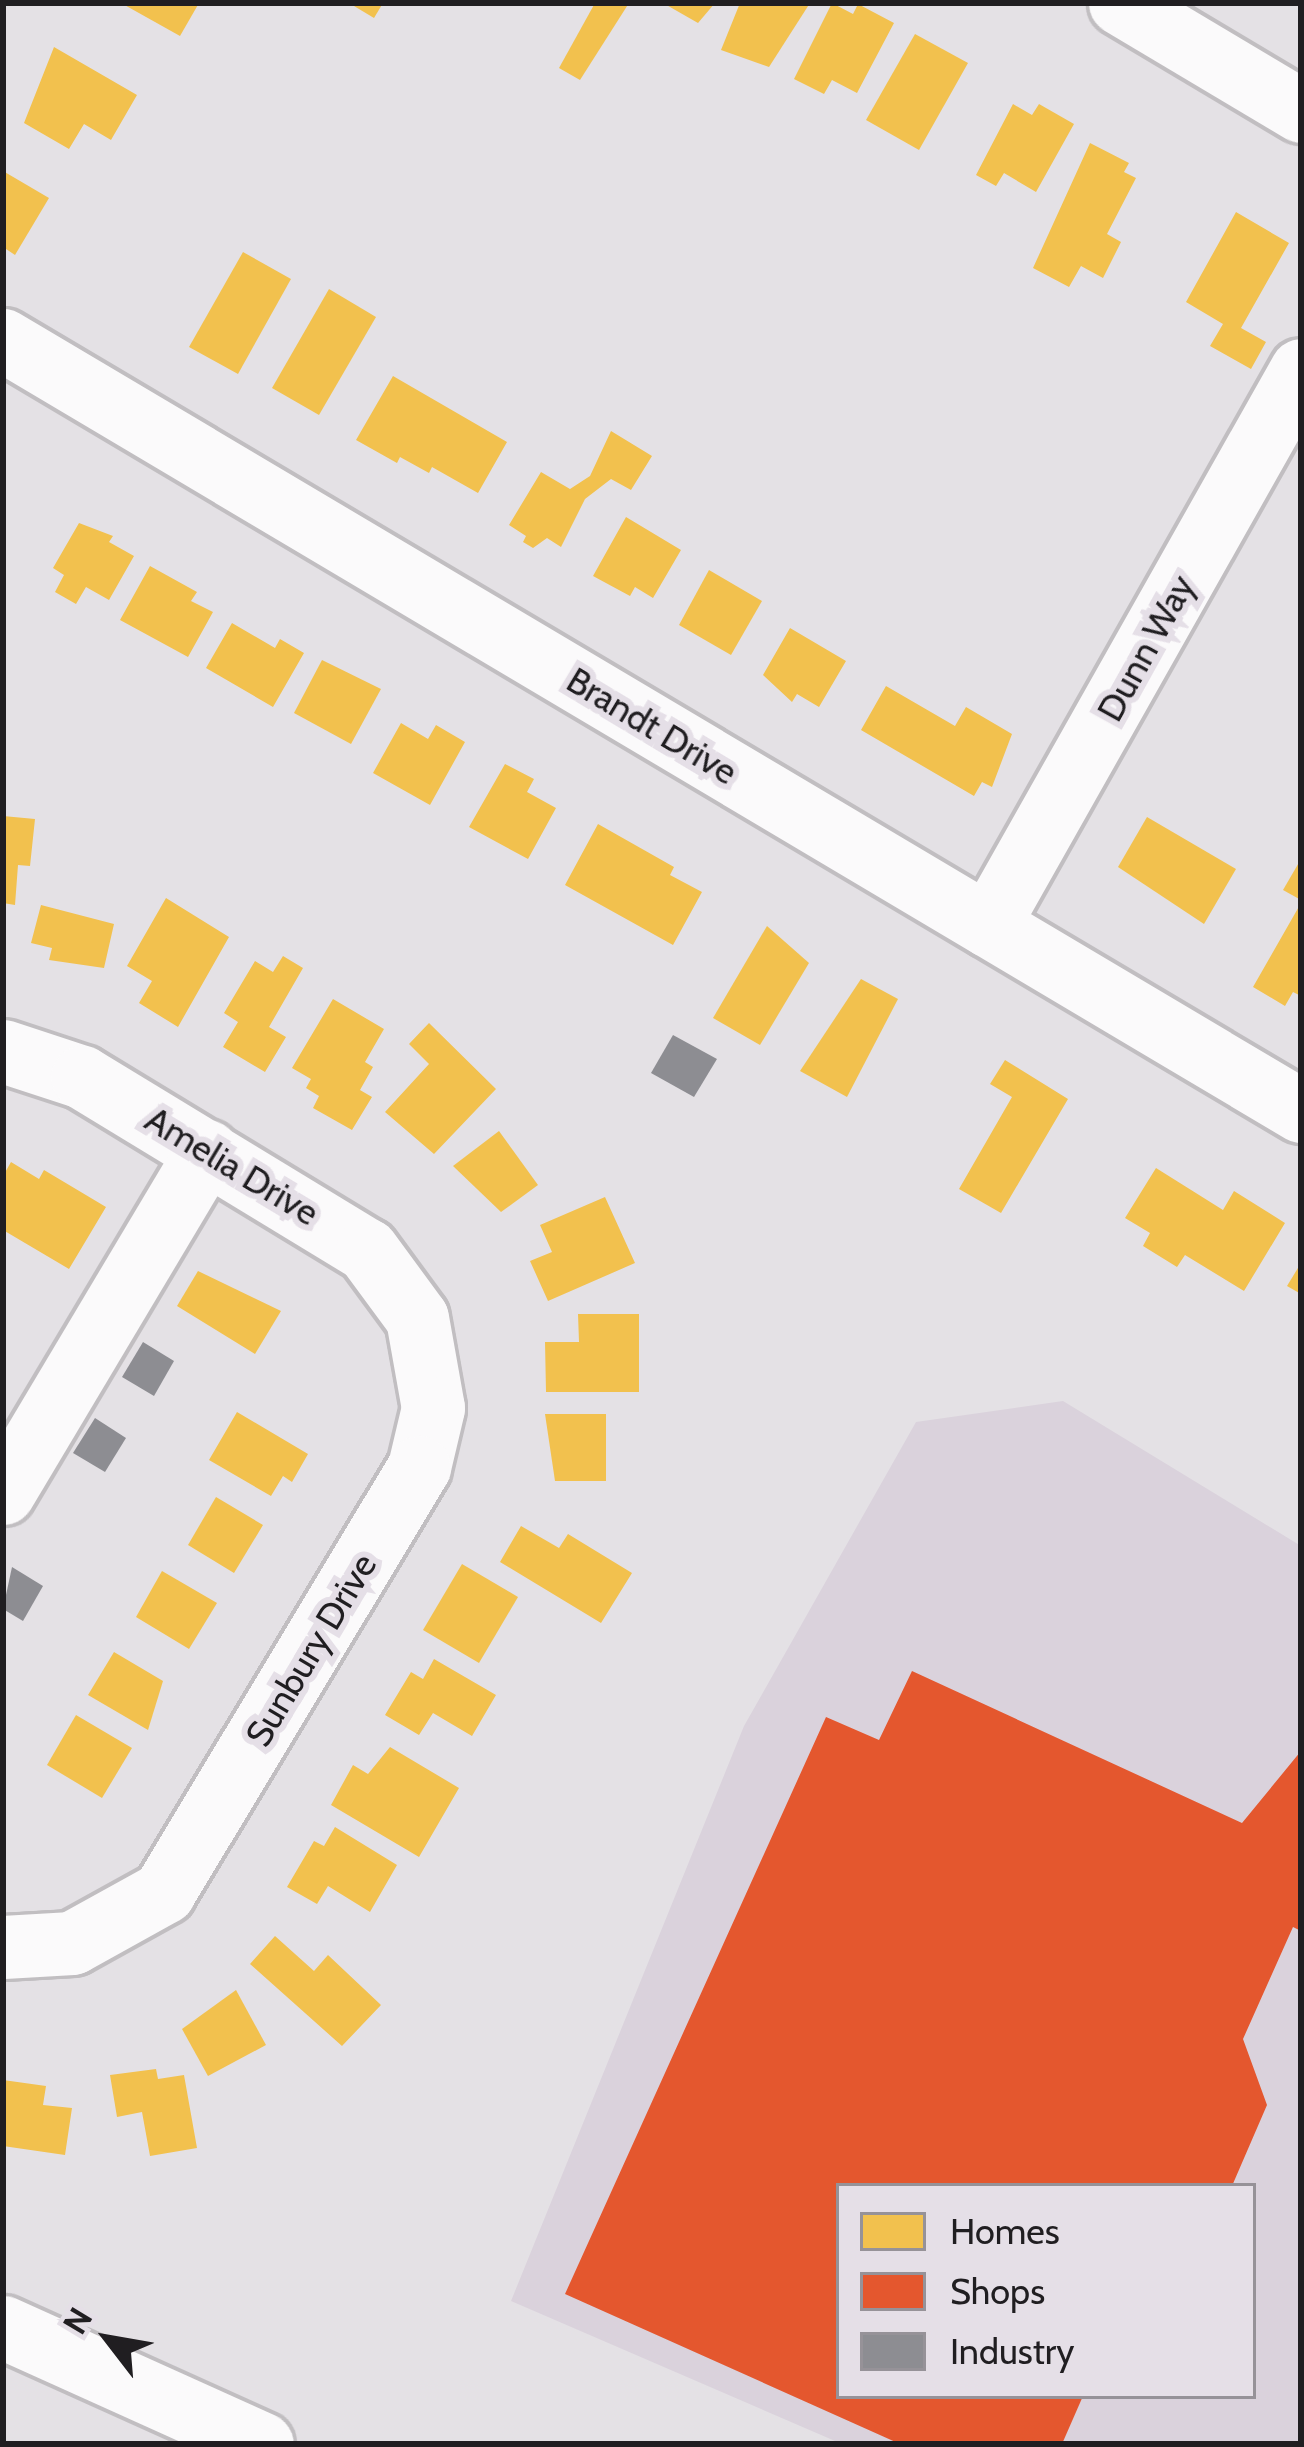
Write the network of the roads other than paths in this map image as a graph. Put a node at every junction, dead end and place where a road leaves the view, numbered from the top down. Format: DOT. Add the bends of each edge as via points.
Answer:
graph roads {
  1 [pos="1120,3"];
  2 [pos="1301,111"];
  3 [pos="3,340"];
  4 [pos="1301,370"];
  5 [pos="988,926"];
  6 [pos="3,1051"];
  7 [pos="1301,1111"];
  8 [pos="207,1151"];
  9 [pos="420,1331"];
  10 [pos="3,1492"];
  11 [pos="3,1947"];
  12 [pos="3,2326"];
  13 [pos="262,2444"];
  1 -- 2 [label="street"];
  3 -- 5 [label="street, Brandt Drive"];
  4 -- 5 [label="street, Dunn Way"];
  5 -- 7 [label="street, Brandt Drive"];
  6 -- 8 [label="street, Amelia Drive" via="62,1066"];
  8 -- 9 [label="street, Amelia Drive" via="368,1250 406,1298"];
  8 -- 10 [label="street"];
  9 -- 11 [label="street, Sunbury Drive" via="433,1408 419,1467 178,1874 147,1906 106,1930 72,1943"];
  12 -- 13 [label="street"];
}
